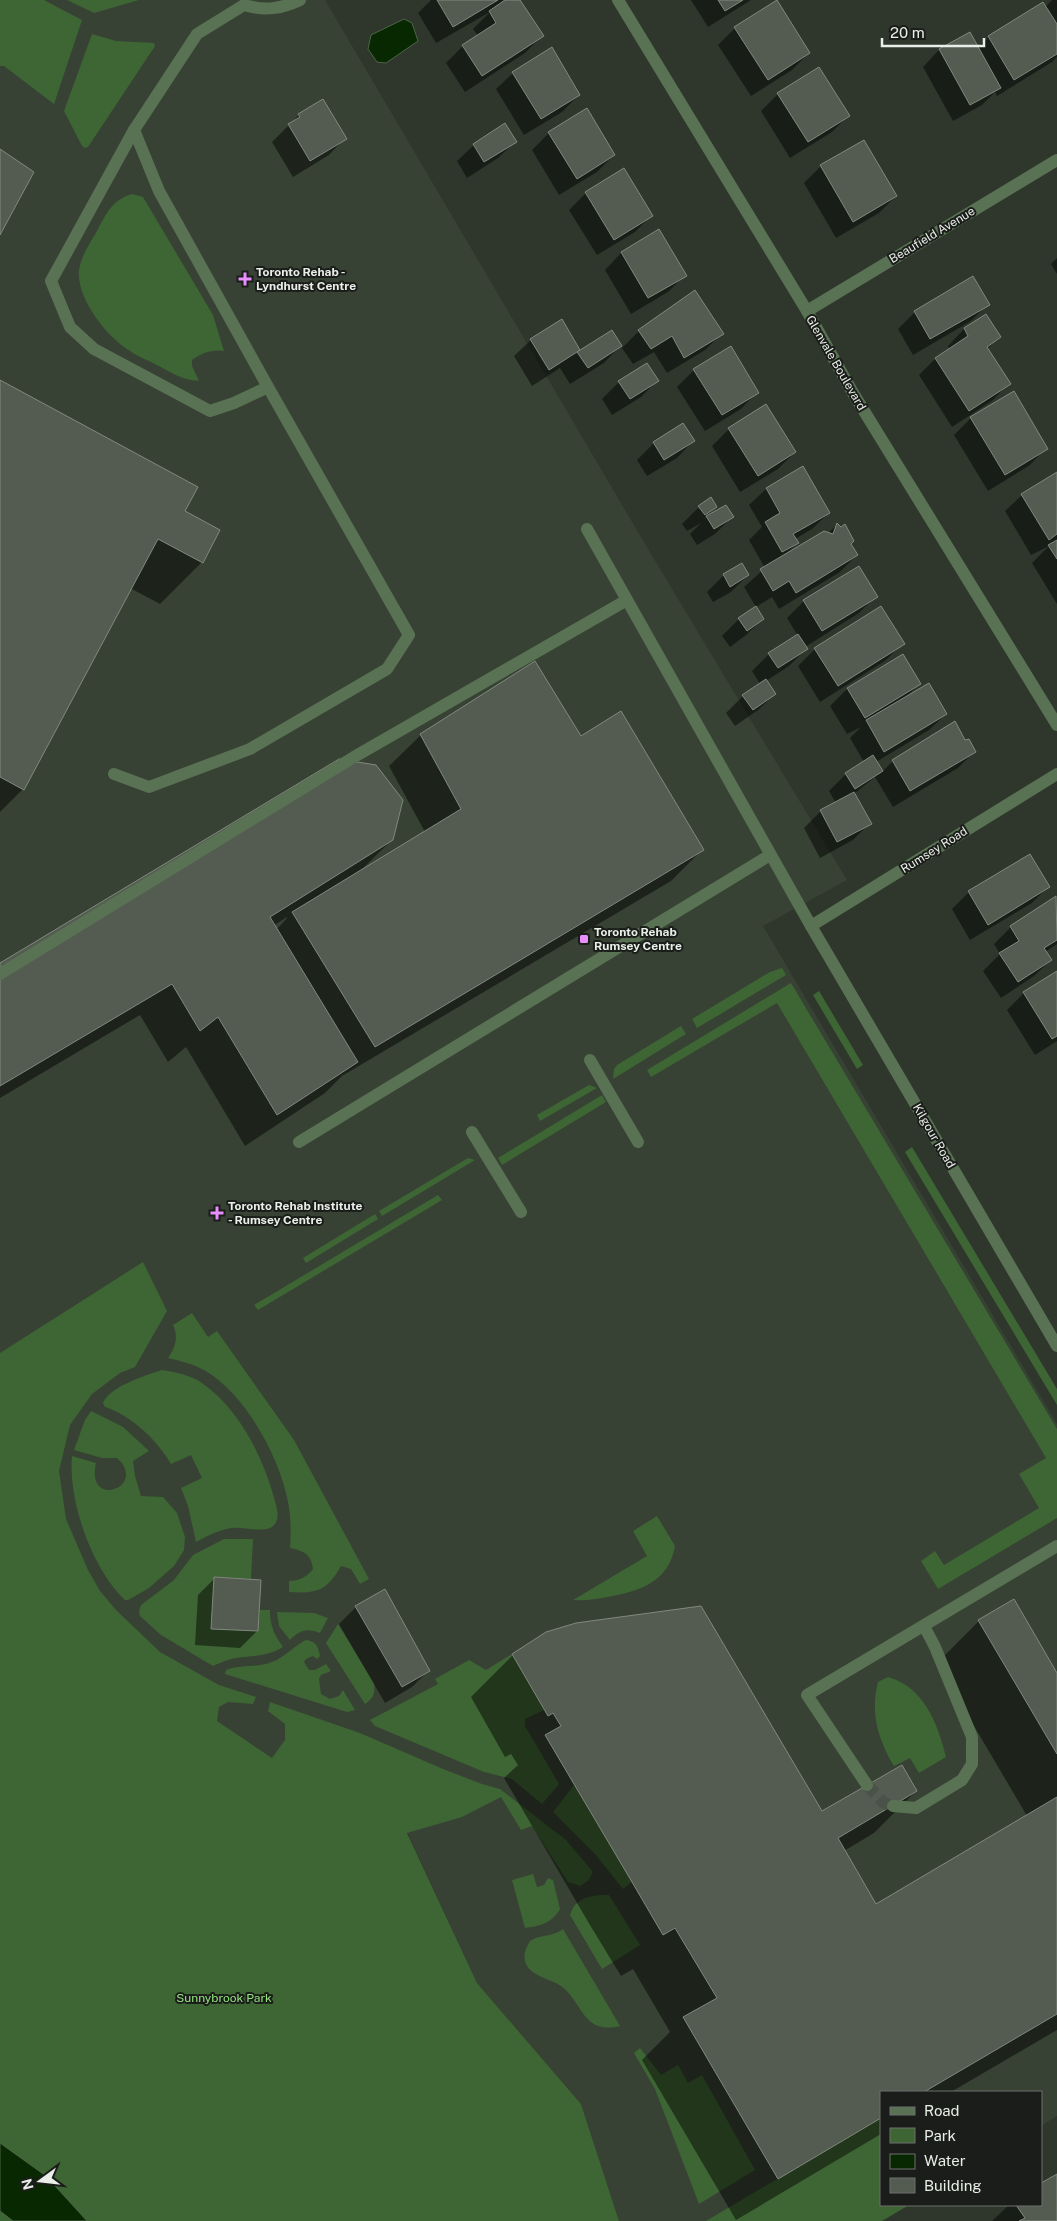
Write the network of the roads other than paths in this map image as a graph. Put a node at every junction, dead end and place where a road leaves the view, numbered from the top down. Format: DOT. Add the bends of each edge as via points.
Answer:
graph roads {
  1 [pos="300,0"];
  2 [pos="618,0"];
  3 [pos="243,3"];
  4 [pos="134,130"];
  5 [pos="1057,160"];
  6 [pos="806,311"];
  7 [pos="268,387"];
  8 [pos="587,529"];
  9 [pos="627,600"];
  10 [pos="1057,725"];
  11 [pos="114,774"];
  12 [pos="1057,774"];
  13 [pos="770,855"];
  14 [pos="811,926"];
  15 [pos="0,974"];
  16 [pos="590,1060"];
  17 [pos="472,1132"];
  18 [pos="299,1142"];
  19 [pos="638,1142"];
  20 [pos="521,1212"];
  21 [pos="1057,1346"];
  22 [pos="1057,1546"];
  23 [pos="924,1626"];
  24 [pos="867,1785"];
  25 [pos="893,1806"];
  1 -- 3 [label="street" via="286,7 261,10"];
  2 -- 6 [label="street, Glenvale Boulevard"];
  3 -- 4 [label="street" via="197,34"];
  4 -- 7 [label="street" via="159,191"];
  4 -- 7 [label="street" via="51,281 70,327 94,349 210,410"];
  5 -- 6 [label="street, Beaufield Avenue"];
  6 -- 10 [label="street, Glenvale Boulevard"];
  7 -- 11 [label="street" via="409,635 387,669 250,749 149,788"];
  8 -- 9 [label="street, Kilgour Road"];
  9 -- 13 [label="street, Kilgour Road"];
  9 -- 15 [label="street" via="354,757"];
  12 -- 14 [label="street, Rumsey Road"];
  13 -- 14 [label="street, Kilgour Road"];
  13 -- 18 [label="street"];
  14 -- 21 [label="street, Kilgour Road"];
  16 -- 19 [label="street"];
  17 -- 20 [label="street"];
  22 -- 23 [label="street"];
  23 -- 24 [label="street" via="807,1695"];
  23 -- 25 [label="street" via="972,1737 972,1764 962,1780 916,1808"];
}
